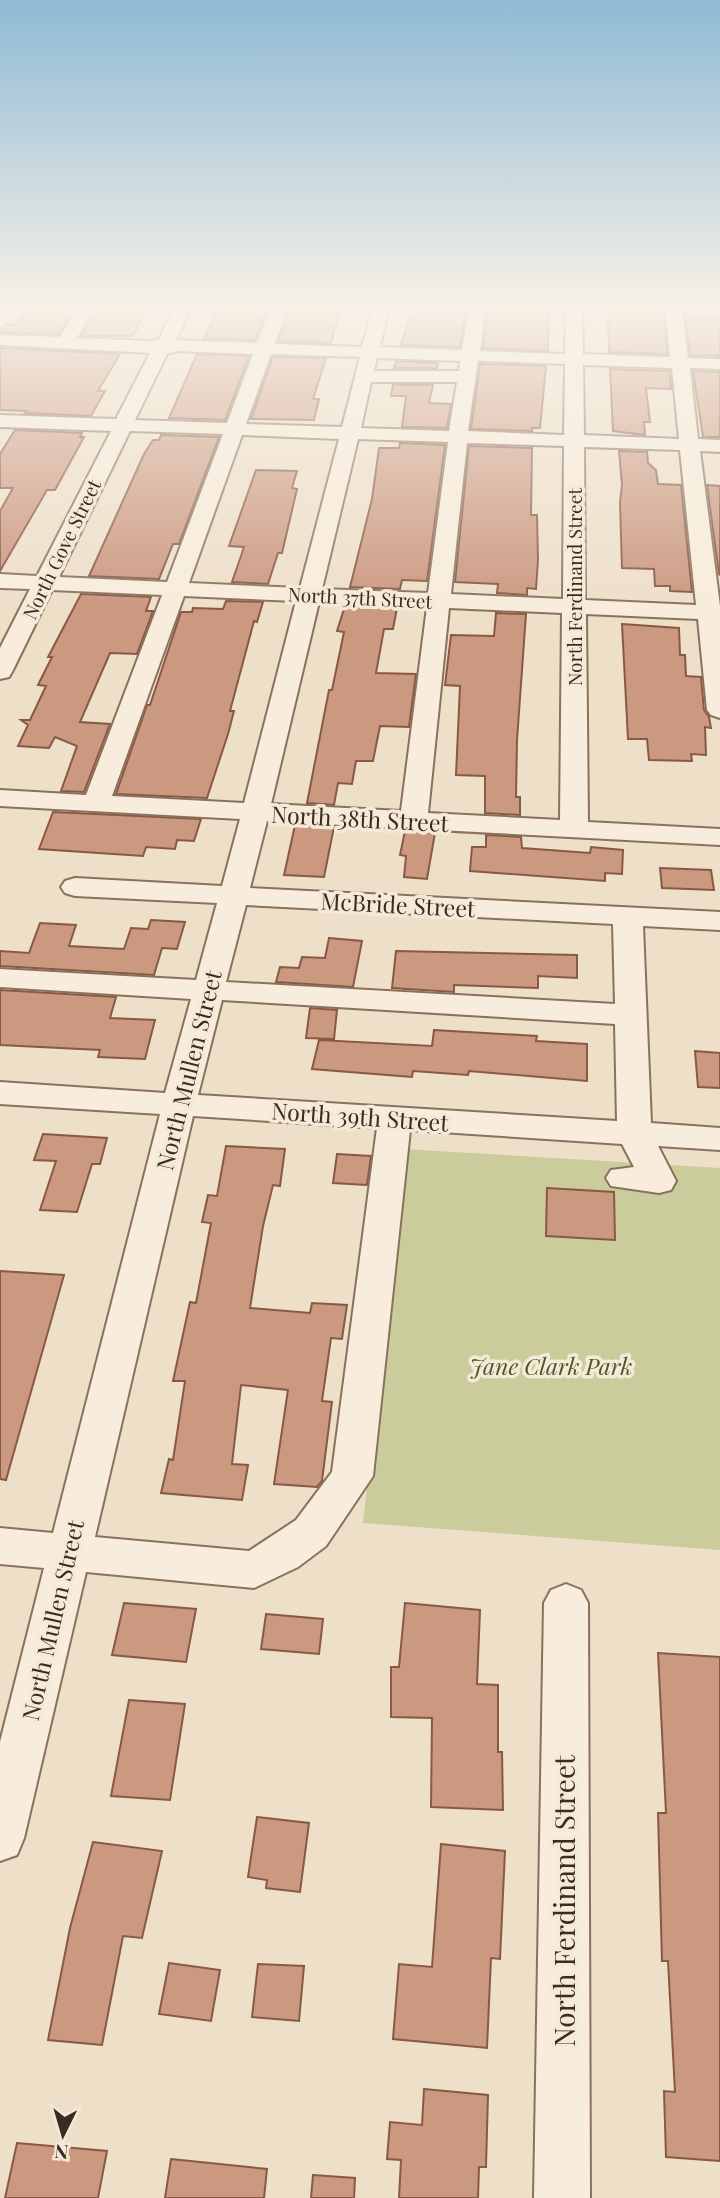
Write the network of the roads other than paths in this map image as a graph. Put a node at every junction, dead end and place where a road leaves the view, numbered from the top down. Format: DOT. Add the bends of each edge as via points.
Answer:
graph roads {
  1 [pos="131,406"];
  2 [pos="242,406"];
  3 [pos="355,406"];
  4 [pos="463,406"];
  5 [pos="573,406"];
  6 [pos="685,406"];
  7 [pos="0,421"];
  8 [pos="121,426"];
  9 [pos="233,430"];
  10 [pos="347,434"];
  11 [pos="458,437"];
  12 [pos="573,441"];
  13 [pos="689,445"];
  14 [pos="720,446"];
  15 [pos="0,581"];
  16 [pos="45,583"];
  17 [pos="176,589"];
  18 [pos="311,594"];
  19 [pos="438,600"];
  20 [pos="574,606"];
  21 [pos="715,612"];
  22 [pos="0,672"];
  23 [pos="720,710"];
  24 [pos="0,798"];
  25 [pos="96,804"];
  26 [pos="256,813"];
  27 [pos="413,821"];
  28 [pos="574,828"];
  29 [pos="720,837"];
  30 [pos="75,887"];
  31 [pos="233,896"];
  32 [pos="628,916"];
  33 [pos="720,921"];
  34 [pos="0,978"];
  35 [pos="209,988"];
  36 [pos="632,1015"];
  37 [pos="0,1093"];
  38 [pos="178,1104"];
  39 [pos="395,1118"];
  40 [pos="634,1134"];
  41 [pos="720,1139"];
  42 [pos="623,1178"];
  43 [pos="0,1546"];
  44 [pos="68,1552"];
  45 [pos="566,1603"];
  46 [pos="7,1787"];
  47 [pos="0,1838"];
  48 [pos="562,2198"];
  1 -- 8 [label="street, North Gove Street"];
  2 -- 9 [label="street"];
  3 -- 10 [label="street, North Mullen Street"];
  4 -- 11 [label="street"];
  5 -- 12 [label="street, North Ferdinand Street"];
  6 -- 13 [label="street"];
  7 -- 8 [label="street"];
  8 -- 9 [label="street"];
  8 -- 16 [label="street, North Gove Street"];
  9 -- 10 [label="street"];
  9 -- 17 [label="street"];
  10 -- 11 [label="street"];
  10 -- 18 [label="street, North Mullen Street"];
  11 -- 12 [label="street"];
  11 -- 19 [label="street"];
  12 -- 13 [label="street"];
  12 -- 20 [label="street, North Ferdinand Street"];
  13 -- 14 [label="street"];
  13 -- 21 [label="street"];
  15 -- 16 [label="street, North 37th Street"];
  16 -- 17 [label="street, North 37th Street"];
  16 -- 22 [label="street, North Gove Street"];
  17 -- 18 [label="street, North 37th Street"];
  17 -- 25 [label="street"];
  18 -- 19 [label="street, North 37th Street"];
  18 -- 26 [label="street, North Mullen Street"];
  19 -- 20 [label="street, North 37th Street"];
  19 -- 27 [label="street"];
  20 -- 21 [label="street, North 37th Street"];
  20 -- 28 [label="street, North Ferdinand Street"];
  21 -- 23 [label="street"];
  24 -- 25 [label="street, North 38th Street"];
  25 -- 26 [label="street, North 38th Street"];
  26 -- 27 [label="street, North 38th Street"];
  26 -- 31 [label="street, North Mullen Street"];
  27 -- 28 [label="street, North 38th Street"];
  28 -- 29 [label="street, North 38th Street"];
  30 -- 31 [label="street, McBride Street"];
  31 -- 32 [label="street, McBride Street"];
  31 -- 35 [label="street, North Mullen Street"];
  32 -- 33 [label="street, McBride Street"];
  32 -- 36 [label="street"];
  34 -- 35 [label="street"];
  35 -- 36 [label="street"];
  35 -- 38 [label="street, North Mullen Street"];
  36 -- 40 [label="street"];
  37 -- 38 [label="street, North 39th Street"];
  38 -- 39 [label="street, North 39th Street"];
  38 -- 44 [label="street, North Mullen Street"];
  39 -- 40 [label="street, North 39th Street"];
  39 -- 44 [label="street" via="352,1475 311,1533 254,1570"];
  40 -- 41 [label="street, North 39th Street"];
  40 -- 42 [label="street" via="659,1181"];
  43 -- 44 [label="street"];
  44 -- 46 [label="street, North Mullen Street"];
  45 -- 48 [label="street, North Ferdinand Street"];
  46 -- 47 [label="street, North Mullen Street"];
}
